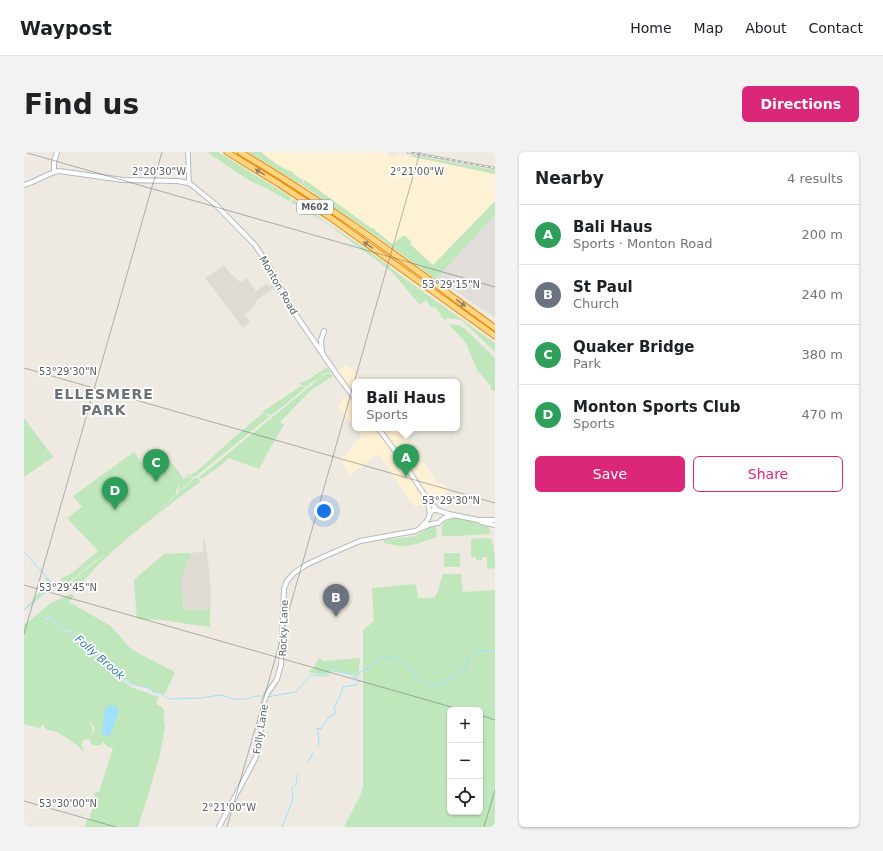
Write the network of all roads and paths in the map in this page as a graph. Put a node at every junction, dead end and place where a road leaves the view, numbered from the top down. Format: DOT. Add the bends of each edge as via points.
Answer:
graph roads {
  1 [pos="57,152"];
  2 [pos="188,152"];
  3 [pos="227,152"];
  4 [pos="240,152"];
  5 [pos="54,172"];
  6 [pos="189,183"];
  7 [pos="24,185"];
  8 [pos="495,328"];
  9 [pos="324,331"];
  10 [pos="495,336"];
  11 [pos="323,355"];
  12 [pos="352,395"];
  13 [pos="380,431"];
  14 [pos="427,499"];
  15 [pos="439,510"];
  16 [pos="430,515"];
  17 [pos="454,515"];
  18 [pos="443,519"];
  19 [pos="495,519"];
  20 [pos="478,520"];
  21 [pos="434,523"];
  22 [pos="495,525"];
  23 [pos="420,529"];
  24 [pos="267,694"];
  25 [pos="219,827"];
  1 -- 5 [label="main road"];
  2 -- 6 [label="street"];
  10 -- 3 [label="highway, M602, one-way" via="328,216"];
  4 -- 8 [label="highway, M602, one-way" via="331,210"];
  5 -- 6 [label="main road" via="123,180"];
  5 -- 7 [label="main road"];
  6 -- 11 [label="main road, Monton Road" via="215,204 255,245 294,312"];
  9 -- 11 [label="main road" via="321,340"];
  11 -- 12 [label="main road, Monton Road"];
  13 -- 14 [label="main road"];
  14 -- 15 [label="main road"];
  14 -- 16 [label="main road"];
  15 -- 16 [label="main road" via="433,510"];
  15 -- 17 [label="main road"];
  15 -- 18 [label="main road" via="443,514"];
  16 -- 21 [label="main road"];
  16 -- 23 [label="main road"];
  17 -- 18 [label="main road"];
  17 -- 20 [label="main road"];
  18 -- 21 [label="main road"];
  19 -- 20 [label="main road"];
  19 -- 22 [label="main road"];
  20 -- 22 [label="main road"];
  21 -- 23 [label="main road, Rocky Lane"];
  23 -- 24 [label="main road, Rocky Lane" via="360,541 303,567 290,577 285,586 281,665 277,679"];
  24 -- 25 [label="main road, Folly Lane" via="263,704 256,757"];
}
